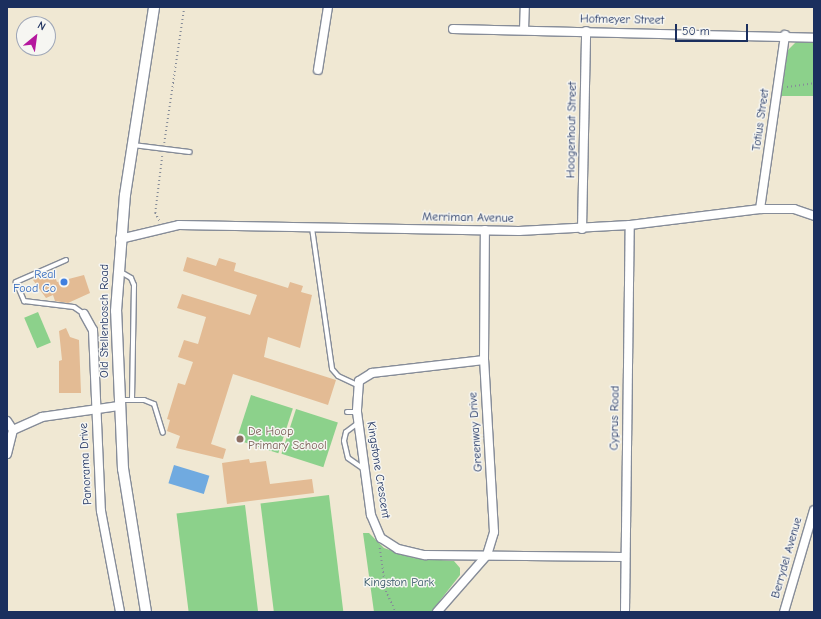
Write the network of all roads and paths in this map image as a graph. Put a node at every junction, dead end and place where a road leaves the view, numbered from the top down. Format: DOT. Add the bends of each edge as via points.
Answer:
graph roads {
  1 [pos="154,7"];
  2 [pos="184,7"];
  3 [pos="328,7"];
  4 [pos="525,7"];
  5 [pos="453,29"];
  6 [pos="524,30"];
  7 [pos="586,31"];
  8 [pos="785,35"];
  9 [pos="814,38"];
  10 [pos="318,70"];
  11 [pos="814,83"];
  12 [pos="777,89"];
  13 [pos="133,145"];
  14 [pos="163,149"];
  15 [pos="190,152"];
  16 [pos="760,208"];
  17 [pos="814,216"];
  18 [pos="630,225"];
  19 [pos="312,228"];
  20 [pos="162,229"];
  21 [pos="582,229"];
  22 [pos="485,230"];
  23 [pos="120,239"];
  24 [pos="66,260"];
  25 [pos="117,270"];
  26 [pos="84,314"];
  27 [pos="484,360"];
  28 [pos="357,385"];
  29 [pos="132,400"];
  30 [pos="118,403"];
  31 [pos="96,408"];
  32 [pos="347,412"];
  33 [pos="357,412"];
  34 [pos="7,422"];
  35 [pos="358,423"];
  36 [pos="13,430"];
  37 [pos="163,433"];
  38 [pos="7,454"];
  39 [pos="365,470"];
  40 [pos="814,510"];
  41 [pos="378,532"];
  42 [pos="487,555"];
  43 [pos="625,557"];
  44 [pos="120,612"];
  45 [pos="146,612"];
  46 [pos="396,612"];
  47 [pos="437,612"];
  48 [pos="625,612"];
  49 [pos="784,612"];
  1 -- 13 [label="street, Old Stellenbosch Road"];
  2 -- 14 [label="path"];
  3 -- 10 [label="street"];
  4 -- 6 [label="street"];
  5 -- 6 [label="street, Hofmeyer Street"];
  6 -- 7 [label="street, Hofmeyer Street"];
  7 -- 8 [label="street, Hofmeyer Street"];
  7 -- 21 [label="street, Hoogenhout Street"];
  8 -- 9 [label="street, Hofmeyer Street"];
  8 -- 12 [label="street, Totius Street"];
  11 -- 12 [label="path"];
  12 -- 16 [label="street, Totius Street"];
  13 -- 14 [label="lane"];
  13 -- 23 [label="street, Old Stellenbosch Road"];
  14 -- 15 [label="lane"];
  14 -- 20 [label="path" via="155,213"];
  16 -- 17 [label="street, Merriman Avenue" via="794,209"];
  16 -- 18 [label="street, Merriman Avenue"];
  18 -- 21 [label="street, Merriman Avenue"];
  18 -- 43 [label="street, Cyprus Road"];
  19 -- 20 [label="street, Merriman Avenue" via="189,225"];
  19 -- 22 [label="street, Merriman Avenue"];
  19 -- 28 [label="lane" via="332,369 336,375"];
  20 -- 23 [label="street, Merriman Avenue"];
  21 -- 22 [label="street, Merriman Avenue"];
  22 -- 27 [label="street, Greenway Drive"];
  23 -- 25 [label="street, Old Stellenbosch Road"];
  24 -- 26 [label="lane" via="16,282 24,301 74,308"];
  25 -- 29 [label="lane" via="127,274 134,284"];
  25 -- 30 [label="street, Old Stellenbosch Road"];
  26 -- 31 [label="street, Panorama Drive" via="93,330"];
  27 -- 28 [label="street" via="372,373 362,377"];
  27 -- 42 [label="street, Greenway Drive" via="494,521"];
  28 -- 33 [label="street, Kingstone Crescent"];
  29 -- 30 [label="lane"];
  29 -- 37 [label="lane" via="154,404"];
  30 -- 31 [label="street"];
  30 -- 45 [label="street, Old Stellenbosch Road" via="130,522"];
  31 -- 36 [label="street" via="53,413"];
  31 -- 44 [label="street, Panorama Drive" via="104,534"];
  32 -- 33 [label="lane"];
  33 -- 35 [label="street, Kingstone Crescent"];
  34 -- 36 [label="street"];
  35 -- 39 [label="street, Kingstone Crescent"];
  35 -- 39 [label="lane" via="346,432 344,441 348,458"];
  36 -- 38 [label="street"];
  39 -- 41 [label="street, Kingstone Crescent" via="371,515"];
  40 -- 49 [label="street, Berrydel Avenue"];
  41 -- 42 [label="street, Kingstone Crescent" via="389,544 411,552"];
  41 -- 46 [label="path" via="386,591"];
  42 -- 43 [label="street, Kingstone Crescent"];
  42 -- 47 [label="street, Greenway Drive"];
  43 -- 48 [label="street, Cyprus Road"];
}
